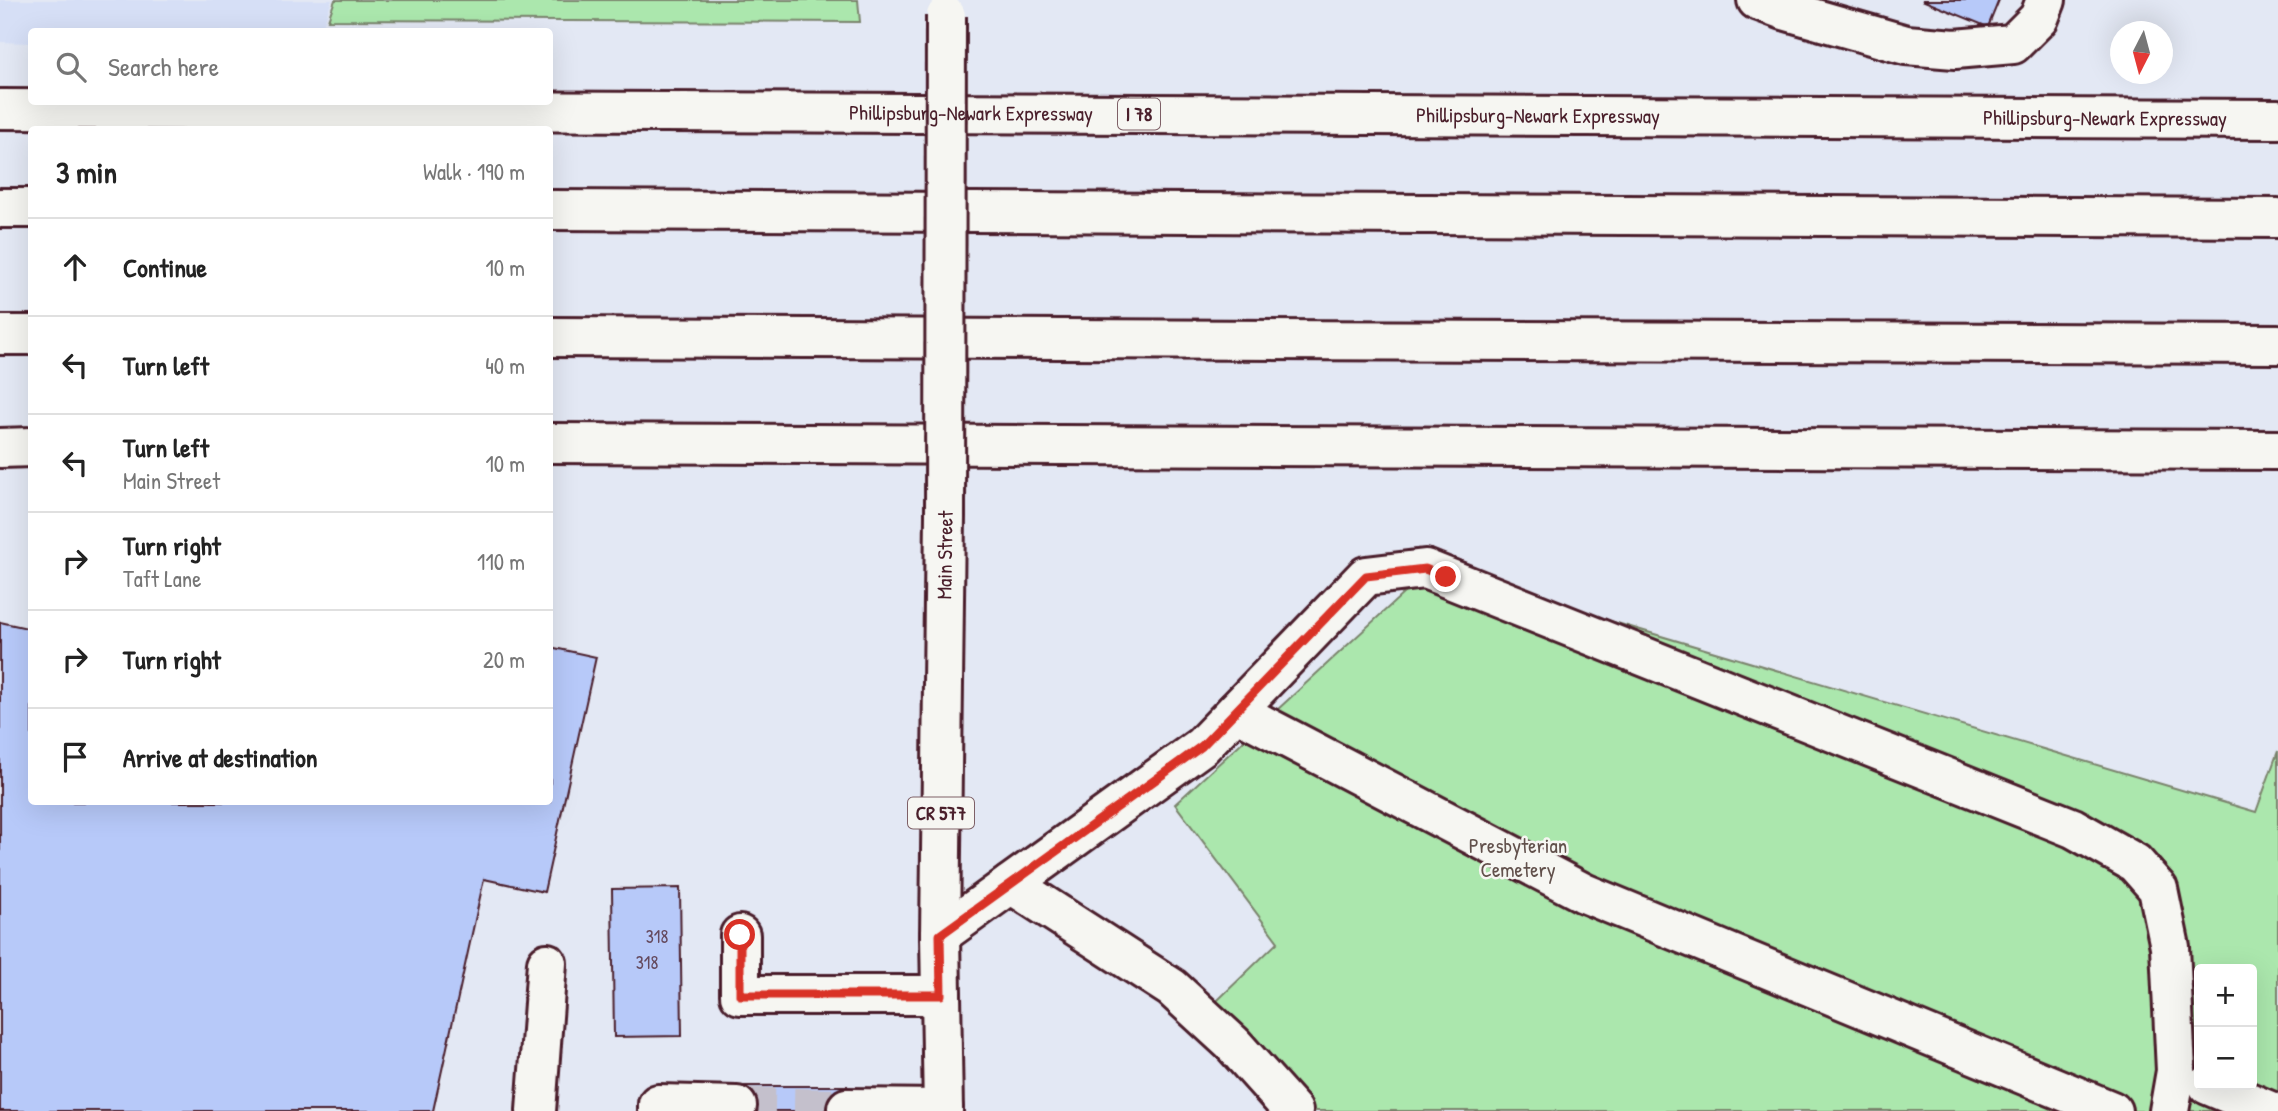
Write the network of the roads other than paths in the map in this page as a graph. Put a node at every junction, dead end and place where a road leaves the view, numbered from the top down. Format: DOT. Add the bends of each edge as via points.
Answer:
graph roads {
  1 [pos="1757,0"];
  2 [pos="2046,0"];
  3 [pos="945,8"];
  4 [pos="0,108"];
  5 [pos="2278,119"];
  6 [pos="0,208"];
  7 [pos="28,208"];
  8 [pos="553,210"];
  9 [pos="2278,218"];
  10 [pos="0,335"];
  11 [pos="28,335"];
  12 [pos="553,337"];
  13 [pos="2278,344"];
  14 [pos="553,443"];
  15 [pos="28,447"];
  16 [pos="0,448"];
  17 [pos="2278,450"];
  18 [pos="1236,711"];
  19 [pos="1011,884"];
  20 [pos="740,935"];
  21 [pos="940,935"];
  22 [pos="547,963"];
  23 [pos="941,995"];
  24 [pos="2194,1074"];
  25 [pos="2194,1080"];
  26 [pos="2221,1090"];
  27 [pos="737,1106"];
  28 [pos="847,1108"];
  29 [pos="943,1110"];
  30 [pos="536,1111"];
  31 [pos="658,1111"];
  32 [pos="1293,1111"];
  33 [pos="2112,1111"];
  34 [pos="2169,1111"];
  35 [pos="2270,1111"];
  1 -- 2 [label="main road" via="1906,45 1955,49 2013,44 2039,18"];
  3 -- 21 [label="main road, Main Street / CR 577, bridge"];
  4 -- 5 [label="main road, Phillipsburg-Newark Expressway / I 78"];
  6 -- 7 [label="main road"];
  8 -- 9 [label="main road"];
  10 -- 11 [label="main road"];
  12 -- 13 [label="main road"];
  14 -- 17 [label="main road"];
  15 -- 16 [label="main road"];
  18 -- 19 [label="main road" via="1202,746"];
  18 -- 24 [label="main road" via="1366,576 1425,569 2073,828 2135,863 2158,889"];
  18 -- 33 [label="main road" via="1584,893"];
  19 -- 21 [label="main road"];
  19 -- 32 [label="main road" via="1171,988 1233,1044"];
  20 -- 23 [label="main road" via="740,995"];
  21 -- 23 [label="main road, Main Street / CR 577"];
  22 -- 30 [label="main road"];
  23 -- 29 [label="main road, Main Street / CR 577"];
  25 -- 34 [label="main road"];
  26 -- 35 [label="main road"];
  27 -- 31 [label="main road" via="658,1104"];
  28 -- 29 [label="main road"];
}
